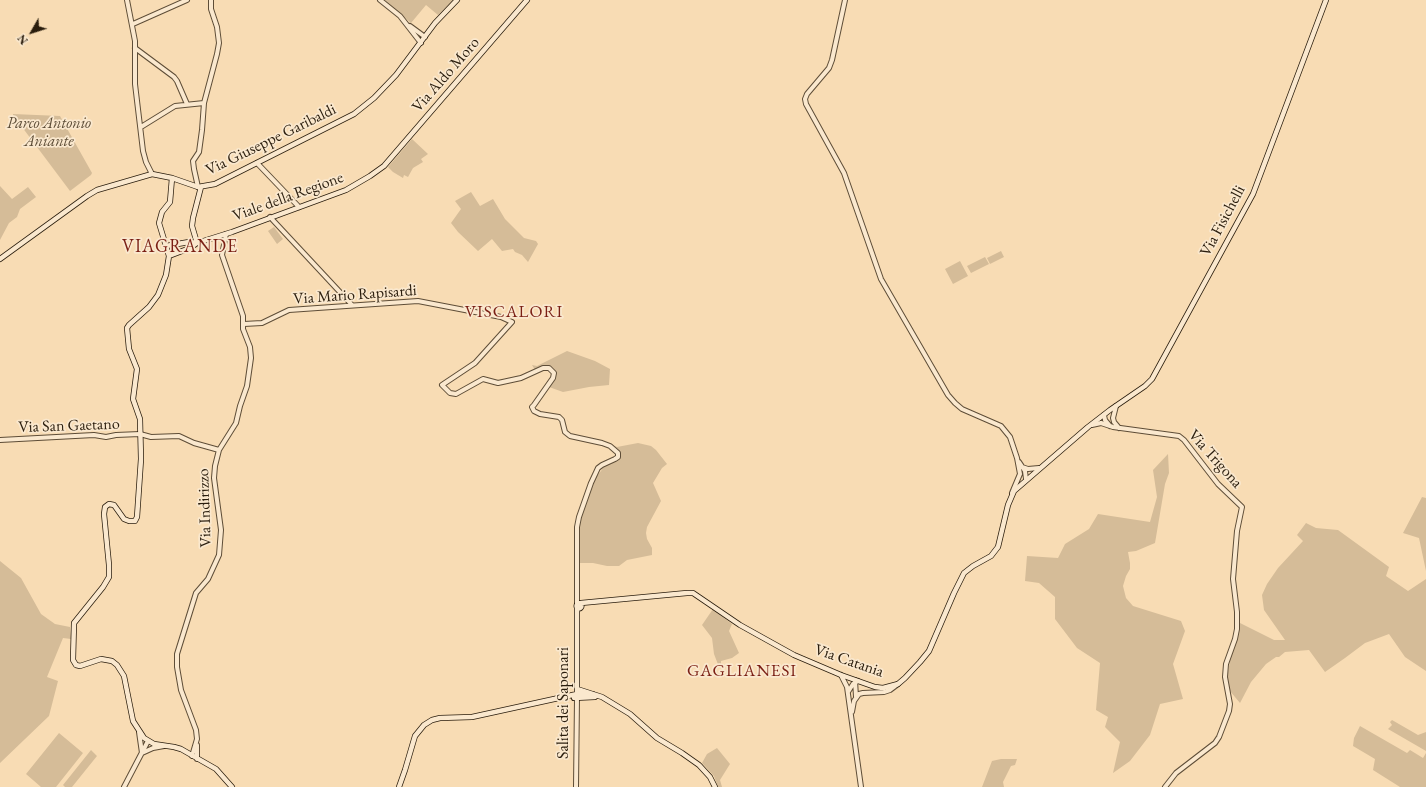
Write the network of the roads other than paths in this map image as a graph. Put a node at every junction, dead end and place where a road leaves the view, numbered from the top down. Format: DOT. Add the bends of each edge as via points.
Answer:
graph roads {
  1 [pos="127,0"];
  2 [pos="187,0"];
  3 [pos="211,0"];
  4 [pos="380,0"];
  5 [pos="457,0"];
  6 [pos="527,0"];
  7 [pos="845,0"];
  8 [pos="1326,0"];
  9 [pos="406,23"];
  10 [pos="132,24"];
  11 [pos="425,37"];
  12 [pos="421,43"];
  13 [pos="135,48"];
  14 [pos="204,103"];
  15 [pos="187,104"];
  16 [pos="141,127"];
  17 [pos="257,163"];
  18 [pos="384,166"];
  19 [pos="152,174"];
  20 [pos="172,178"];
  21 [pos="199,187"];
  22 [pos="299,207"];
  23 [pos="270,217"];
  24 [pos="226,234"];
  25 [pos="197,243"];
  26 [pos="166,245"];
  27 [pos="169,256"];
  28 [pos="0,259"];
  29 [pos="352,305"];
  30 [pos="501,317"];
  31 [pos="245,324"];
  32 [pos="508,326"];
  33 [pos="1116,406"];
  34 [pos="1104,415"];
  35 [pos="1094,422"];
  36 [pos="1114,422"];
  37 [pos="1088,427"];
  38 [pos="1110,427"];
  39 [pos="1120,428"];
  40 [pos="140,434"];
  41 [pos="0,440"];
  42 [pos="219,450"];
  43 [pos="1040,468"];
  44 [pos="1021,469"];
  45 [pos="1026,479"];
  46 [pos="1012,496"];
  47 [pos="579,605"];
  48 [pos="841,675"];
  49 [pos="856,681"];
  50 [pos="898,684"];
  51 [pos="577,689"];
  52 [pos="848,692"];
  53 [pos="593,694"];
  54 [pos="577,696"];
  55 [pos="602,697"];
  56 [pos="856,697"];
  57 [pos="852,713"];
  58 [pos="139,732"];
  59 [pos="197,738"];
  60 [pos="148,741"];
  61 [pos="164,746"];
  62 [pos="195,746"];
  63 [pos="186,752"];
  64 [pos="142,753"];
  65 [pos="195,758"];
  66 [pos="124,787"];
  67 [pos="232,787"];
  68 [pos="400,787"];
  69 [pos="576,787"];
  70 [pos="715,787"];
  71 [pos="861,787"];
  72 [pos="1165,787"];
  1 -- 10 [label="street"];
  2 -- 10 [label="street"];
  3 -- 14 [label="street" via="219,43"];
  4 -- 9 [label="street"];
  5 -- 11 [label="main road, Via Giuseppe Garibaldi"];
  6 -- 18 [label="main road, Via Aldo Moro"];
  7 -- 44 [label="street" via="834,54 829,68 805,99 808,110 844,173 884,286 948,395 962,409 1002,426 1010,437"];
  8 -- 33 [label="main road, Via Fisichelli" via="1248,204 1152,379"];
  9 -- 11 [label="street"];
  9 -- 12 [label="street"];
  10 -- 13 [label="street"];
  11 -- 12 [label="main road, Via Giuseppe Garibaldi"];
  12 -- 17 [label="main road, Via Giuseppe Garibaldi" via="382,91 360,110"];
  13 -- 15 [label="street" via="177,81"];
  13 -- 16 [label="street" via="135,84"];
  14 -- 15 [label="street"];
  14 -- 21 [label="street" via="198,152 193,161"];
  15 -- 16 [label="street" via="171,108"];
  16 -- 19 [label="street" via="146,162"];
  17 -- 21 [label="main road, Via Giuseppe Garibaldi" via="215,184"];
  17 -- 22 [label="street"];
  18 -- 22 [label="main road, Viale della Regione" via="346,190"];
  19 -- 20 [label="main road, Via Giuseppe Garibaldi"];
  19 -- 28 [label="main road, Via Giuseppe Garibaldi" via="90,194"];
  20 -- 21 [label="main road, Via Giuseppe Garibaldi"];
  20 -- 26 [label="main road" via="170,202 162,212 160,223"];
  21 -- 25 [label="main road" via="192,226"];
  22 -- 23 [label="main road, Viale della Regione"];
  23 -- 24 [label="main road, Viale della Regione"];
  23 -- 29 [label="street"];
  24 -- 25 [label="main road, Viale della Regione"];
  24 -- 31 [label="street, Via Indirizzo" via="222,255"];
  25 -- 26 [label="main road"];
  25 -- 27 [label="main road"];
  26 -- 27 [label="main road"];
  27 -- 40 [label="main road" via="168,270 161,290 127,328 129,349 137,369 134,403 140,419"];
  29 -- 30 [label="street, Via Mario Rapisardi" via="418,301"];
  29 -- 31 [label="street, Via Mario Rapisardi" via="289,310 262,323"];
  30 -- 32 [label="street"];
  30 -- 32 [label="street, Via Mario Rapisardi" via="512,322"];
  31 -- 42 [label="street, Via Indirizzo" via="251,352 247,386 236,423"];
  32 -- 47 [label="street" via="475,363 442,384 447,391 456,394 481,379 498,383 549,368 554,373 553,378 532,407 534,411 560,418 565,432 570,436 602,443 617,451 617,458 598,468 578,520 576,596"];
  33 -- 34 [label="main road, Via Fisichelli"];
  33 -- 36 [label="street"];
  34 -- 35 [label="main road, Via Fisichelli"];
  34 -- 36 [label="street"];
  34 -- 38 [label="street" via="1104,420"];
  35 -- 37 [label="main road, Via Catania"];
  36 -- 39 [label="street"];
  37 -- 38 [label="street, Via Trigona" via="1097,423"];
  37 -- 43 [label="main road, Via Catania"];
  38 -- 39 [label="street, Via Trigona"];
  39 -- 72 [label="street, Via Trigona" via="1182,438 1218,484 1242,507 1237,531 1233,580 1237,629 1226,664 1225,677 1229,711 1215,743 1179,770"];
  40 -- 41 [label="street, Via San Gaetano"];
  40 -- 42 [label="street, Via San Gaetano" via="179,436"];
  40 -- 58 [label="main road" via="137,517 135,521 129,521 122,517 114,505 109,504 105,507 108,577 74,623 73,653 76,665 101,659 117,665 124,676 131,715"];
  42 -- 59 [label="street, Via Indirizzo" via="214,473 221,530 219,555 208,579 196,593 177,654 181,690 195,724"];
  43 -- 44 [label="street"];
  43 -- 45 [label="main road, Via Catania"];
  44 -- 45 [label="street"];
  44 -- 46 [label="street"];
  45 -- 46 [label="main road, Via Catania"];
  46 -- 50 [label="main road, Via Catania" via="998,547 991,556 964,573 929,651"];
  47 -- 48 [label="main road, Via Catania" via="693,593 746,628 794,655"];
  47 -- 51 [label="main road, Salita dei Saponari"];
  48 -- 49 [label="main road, Via Catania"];
  48 -- 52 [label="street"];
  49 -- 50 [label="main road, Via Catania" via="883,688"];
  49 -- 52 [label="street"];
  49 -- 56 [label="street"];
  50 -- 56 [label="street" via="884,692 863,693"];
  51 -- 53 [label="main road"];
  51 -- 54 [label="main road, Salita dei Saponari"];
  52 -- 57 [label="street"];
  53 -- 54 [label="main road"];
  53 -- 55 [label="main road"];
  54 -- 55 [label="main road"];
  54 -- 68 [label="main road" via="472,717 432,720 415,736"];
  54 -- 69 [label="street, Salita dei Saponari"];
  55 -- 70 [label="main road" via="630,714 659,740 699,765"];
  56 -- 57 [label="street"];
  57 -- 71 [label="street"];
  58 -- 60 [label="main road"];
  58 -- 64 [label="street"];
  59 -- 62 [label="street, Via Indirizzo"];
  59 -- 65 [label="street"];
  60 -- 61 [label="main road"];
  60 -- 64 [label="street"];
  61 -- 63 [label="main road"];
  61 -- 64 [label="street"];
  62 -- 63 [label="street"];
  62 -- 65 [label="street, Via Indirizzo"];
  63 -- 65 [label="main road"];
  64 -- 66 [label="street"];
  65 -- 67 [label="main road" via="216,769"];
}
